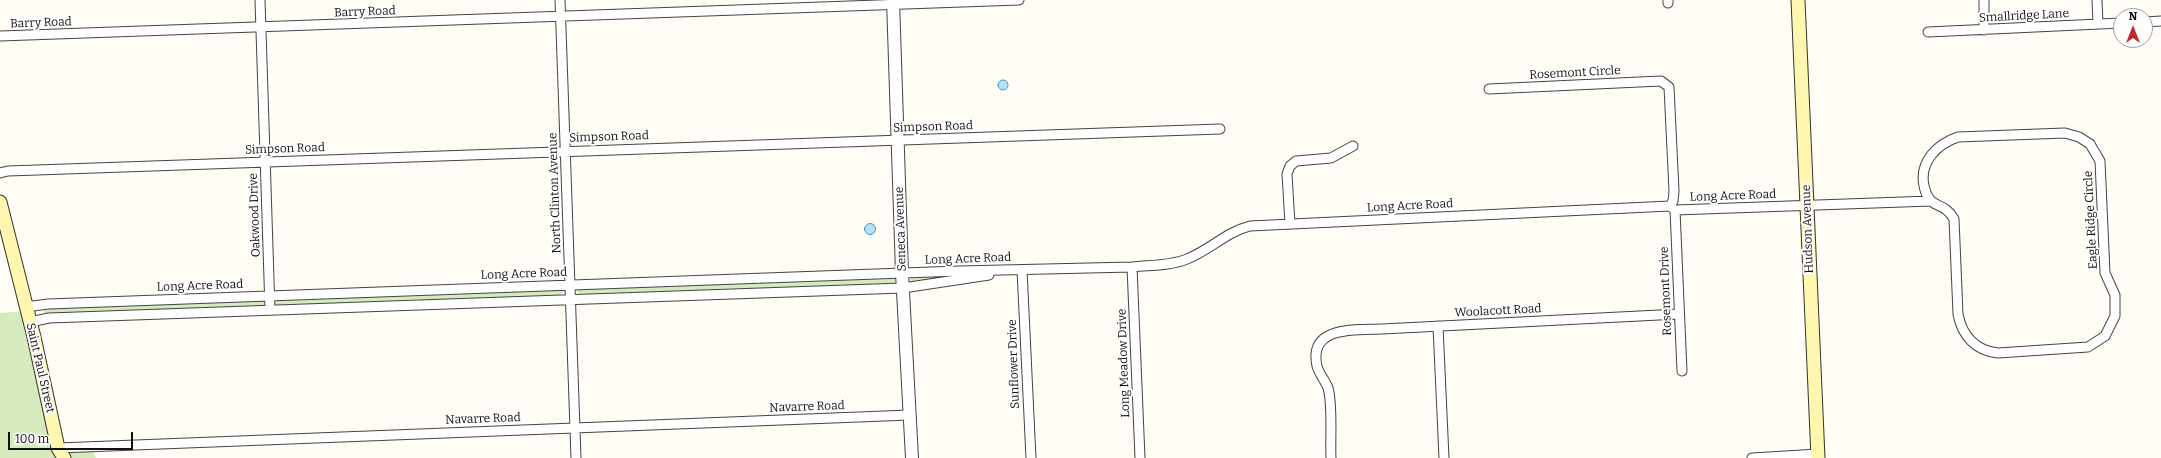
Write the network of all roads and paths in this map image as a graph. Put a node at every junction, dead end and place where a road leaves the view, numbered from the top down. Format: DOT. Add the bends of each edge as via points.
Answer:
graph roads {
  1 [pos="260,0"];
  2 [pos="560,0"];
  3 [pos="1019,0"];
  4 [pos="1798,0"];
  5 [pos="1984,0"];
  6 [pos="2097,0"];
  7 [pos="893,2"];
  8 [pos="560,17"];
  9 [pos="2113,23"];
  10 [pos="2098,24"];
  11 [pos="261,28"];
  12 [pos="1984,30"];
  13 [pos="1928,32"];
  14 [pos="0,36"];
  15 [pos="1661,81"];
  16 [pos="1490,89"];
  17 [pos="1220,129"];
  18 [pos="898,140"];
  19 [pos="1353,146"];
  20 [pos="566,150"];
  21 [pos="265,162"];
  22 [pos="0,173"];
  23 [pos="1931,201"];
  24 [pos="0,202"];
  25 [pos="1807,206"];
  26 [pos="1672,208"];
  27 [pos="1290,224"];
  28 [pos="1132,267"];
  29 [pos="1022,270"];
  30 [pos="903,280"];
  31 [pos="570,285"];
  32 [pos="270,295"];
  33 [pos="570,299"];
  34 [pos="270,310"];
  35 [pos="28,313"];
  36 [pos="1679,314"];
  37 [pos="1438,326"];
  38 [pos="1682,371"];
  39 [pos="910,415"];
  40 [pos="576,427"];
  41 [pos="59,455"];
  42 [pos="1818,456"];
  43 [pos="576,458"];
  44 [pos="912,458"];
  45 [pos="1030,458"];
  46 [pos="1140,458"];
  47 [pos="1331,458"];
  48 [pos="1444,458"];
  49 [pos="1752,458"];
  1 -- 11 [label="street, Oakwood Drive"];
  2 -- 8 [label="street, North Clinton Avenue"];
  3 -- 7 [label="street, Barry Road"];
  4 -- 25 [label="main road, Hudson Avenue"];
  5 -- 12 [label="street"];
  6 -- 10 [label="street"];
  7 -- 8 [label="street, Barry Road"];
  7 -- 18 [label="street, Seneca Avenue"];
  8 -- 11 [label="street, Barry Road"];
  8 -- 20 [label="street, North Clinton Avenue"];
  9 -- 10 [label="street, Smallridge Lane"];
  10 -- 12 [label="street, Smallridge Lane"];
  11 -- 14 [label="street, Barry Road"];
  11 -- 21 [label="street, Oakwood Drive"];
  12 -- 13 [label="street, Smallridge Lane"];
  15 -- 16 [label="street, Rosemont Circle"];
  15 -- 26 [label="street, Rosemont Drive" via="1669,87 1674,191"];
  17 -- 18 [label="street, Simpson Road"];
  18 -- 20 [label="street, Simpson Road"];
  18 -- 30 [label="street, Seneca Avenue"];
  19 -- 27 [label="street" via="1332,158 1296,161 1290,166 1287,174"];
  20 -- 21 [label="street, Simpson Road"];
  20 -- 31 [label="street, North Clinton Avenue"];
  21 -- 22 [label="street, Simpson Road"];
  21 -- 32 [label="street, Oakwood Drive"];
  23 -- 23 [label="street, Eagle Ridge Circle" via="1946,209 1954,219 1958,314 1964,332 1972,343 1998,353 2078,349 2094,344 2105,336 2115,316 2116,301 2105,273 2102,168 2098,155 2090,144 2079,136 2065,133 1958,137 1936,150 1926,163 1923,183"];
  23 -- 25 [label="street"];
  24 -- 35 [label="main road, Saint Paul Street"];
  25 -- 26 [label="street, Long Acre Road"];
  25 -- 42 [label="main road, Hudson Avenue"];
  26 -- 27 [label="street, Long Acre Road"];
  26 -- 36 [label="street, Rosemont Drive"];
  27 -- 28 [label="street, Long Acre Road" via="1245,228 1230,233 1187,259 1174,263"];
  28 -- 29 [label="street, Long Acre Road"];
  28 -- 46 [label="street, Long Meadow Drive"];
  29 -- 30 [label="street, Long Acre Road"];
  29 -- 30 [label="street, Long Acre Road"];
  29 -- 45 [label="street, Sunflower Drive"];
  30 -- 31 [label="street, Long Acre Road"];
  30 -- 33 [label="street, Long Acre Road"];
  30 -- 39 [label="street, Seneca Avenue"];
  31 -- 32 [label="street, Long Acre Road"];
  31 -- 33 [label="street, North Clinton Avenue"];
  32 -- 34 [label="street, Oakwood Drive"];
  32 -- 35 [label="street, Long Acre Road" via="48,304"];
  33 -- 34 [label="street, Long Acre Road"];
  33 -- 40 [label="street, North Clinton Avenue"];
  34 -- 35 [label="street, Long Acre Road" via="49,318"];
  35 -- 41 [label="main road, Saint Paul Street"];
  36 -- 37 [label="street, Woolacott Road"];
  36 -- 38 [label="street, Rosemont Drive"];
  37 -- 47 [label="street, Woolacott Road" via="1343,331 1330,334 1321,342 1316,360 1320,375 1328,388"];
  37 -- 48 [label="street"];
  39 -- 40 [label="street, Navarre Road"];
  39 -- 44 [label="street, Seneca Avenue"];
  40 -- 41 [label="street, Navarre Road"];
  40 -- 43 [label="street, North Clinton Avenue"];
  42 -- 49 [label="street"];
}
